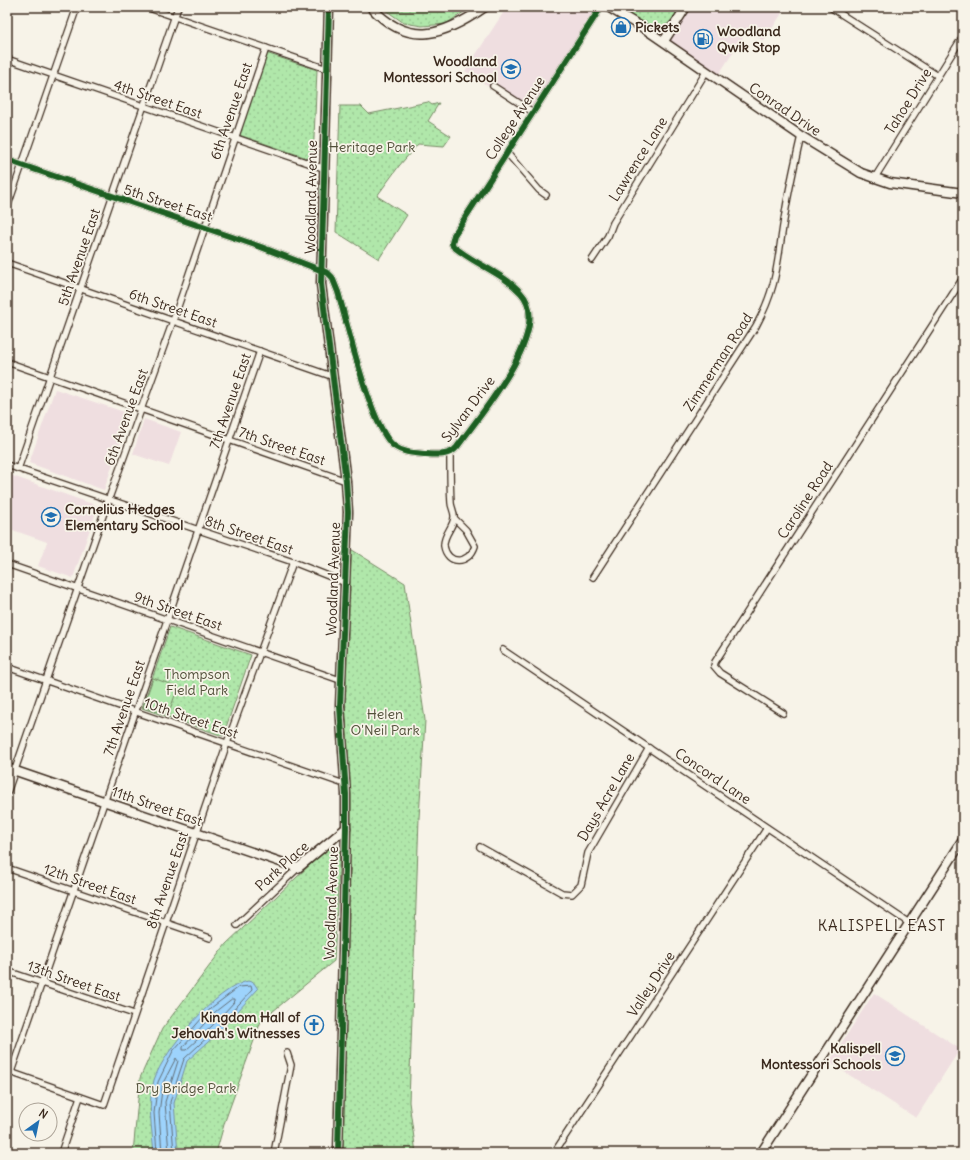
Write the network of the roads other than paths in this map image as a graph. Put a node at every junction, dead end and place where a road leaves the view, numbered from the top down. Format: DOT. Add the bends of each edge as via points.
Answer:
graph roads {
  1 [pos="77,7"];
  2 [pos="146,7"];
  3 [pos="178,7"];
  4 [pos="329,7"];
  5 [pos="371,7"];
  6 [pos="485,7"];
  7 [pos="601,7"];
  8 [pos="608,7"];
  9 [pos="686,7"];
  10 [pos="830,7"];
  11 [pos="175,17"];
  12 [pos="963,36"];
  13 [pos="664,41"];
  14 [pos="266,48"];
  15 [pos="7,59"];
  16 [pos="327,69"];
  17 [pos="706,72"];
  18 [pos="54,75"];
  19 [pos="938,76"];
  20 [pos="493,86"];
  21 [pos="144,106"];
  22 [pos="533,112"];
  23 [pos="801,136"];
  24 [pos="234,138"];
  25 [pos="507,153"];
  26 [pos="7,160"];
  27 [pos="22,165"];
  28 [pos="323,168"];
  29 [pos="874,178"];
  30 [pos="963,193"];
  31 [pos="546,195"];
  32 [pos="113,197"];
  33 [pos="7,208"];
  34 [pos="204,228"];
  35 [pos="452,243"];
  36 [pos="592,260"];
  37 [pos="7,263"];
  38 [pos="321,268"];
  39 [pos="963,278"];
  40 [pos="81,289"];
  41 [pos="173,321"];
  42 [pos="260,351"];
  43 [pos="7,362"];
  44 [pos="331,376"];
  45 [pos="50,378"];
  46 [pos="142,410"];
  47 [pos="229,440"];
  48 [pos="450,453"];
  49 [pos="7,465"];
  50 [pos="18,469"];
  51 [pos="346,481"];
  52 [pos="108,501"];
  53 [pos="454,518"];
  54 [pos="198,530"];
  55 [pos="293,562"];
  56 [pos="7,564"];
  57 [pos="593,576"];
  58 [pos="346,583"];
  59 [pos="78,589"];
  60 [pos="167,620"];
  61 [pos="502,650"];
  62 [pos="260,652"];
  63 [pos="7,667"];
  64 [pos="46,680"];
  65 [pos="340,680"];
  66 [pos="136,711"];
  67 [pos="783,713"];
  68 [pos="227,743"];
  69 [pos="649,748"];
  70 [pos="11,769"];
  71 [pos="344,784"];
  72 [pos="7,793"];
  73 [pos="104,801"];
  74 [pos="346,828"];
  75 [pos="768,828"];
  76 [pos="196,833"];
  77 [pos="963,840"];
  78 [pos="480,847"];
  79 [pos="7,868"];
  80 [pos="298,868"];
  81 [pos="73,891"];
  82 [pos="165,922"];
  83 [pos="909,923"];
  84 [pos="237,925"];
  85 [pos="210,938"];
  86 [pos="7,971"];
  87 [pos="42,983"];
  88 [pos="134,1014"];
  89 [pos="287,1053"];
  90 [pos="9,1071"];
  91 [pos="80,1097"];
  92 [pos="61,1153"];
  93 [pos="274,1153"];
  94 [pos="338,1153"];
  95 [pos="554,1153"];
  96 [pos="761,1153"];
  1 -- 18 [label="street"];
  2 -- 11 [label="street"];
  3 -- 11 [label="street, 5th Avenue East"];
  4 -- 16 [label="street, Woodland Avenue"];
  5 -- 6 [label="street" via="394,26 423,34 452,28"];
  7 -- 22 [label="street, College Avenue"];
  8 -- 13 [label="street, Conrad Drive"];
  9 -- 13 [label="street"];
  10 -- 19 [label="street"];
  11 -- 14 [label="street"];
  11 -- 21 [label="street, 5th Avenue East"];
  12 -- 19 [label="street, Tahoe Drive"];
  13 -- 17 [label="street, Conrad Drive"];
  14 -- 16 [label="street"];
  14 -- 24 [label="street, 6th Avenue East"];
  15 -- 18 [label="street, 4th Street East"];
  16 -- 28 [label="street, Woodland Avenue"];
  17 -- 23 [label="street, Conrad Drive"];
  17 -- 36 [label="street, Lawrence Lane"];
  18 -- 21 [label="street, 4th Street East"];
  18 -- 27 [label="street"];
  19 -- 29 [label="street, Tahoe Drive"];
  20 -- 22 [label="street"];
  21 -- 24 [label="street, 4th Street East"];
  21 -- 32 [label="street, 5th Avenue East"];
  22 -- 25 [label="street, College Avenue"];
  23 -- 29 [label="street, Conrad Drive" via="847,166"];
  23 -- 57 [label="street, Zimmerman Road" via="784,215 777,274 765,310"];
  24 -- 28 [label="street, 4th Street East"];
  24 -- 34 [label="street, 6th Avenue East"];
  25 -- 31 [label="street"];
  25 -- 35 [label="street, College Avenue" via="458,229"];
  26 -- 27 [label="street, 5th Street East"];
  27 -- 32 [label="street, 5th Street East"];
  27 -- 33 [label="street"];
  28 -- 38 [label="street, Woodland Avenue"];
  29 -- 30 [label="street, Conrad Drive" via="908,186"];
  32 -- 34 [label="street, 5th Street East"];
  32 -- 40 [label="street, 5th Avenue East"];
  34 -- 38 [label="street, 5th Street East"];
  34 -- 41 [label="street, 6th Avenue East"];
  35 -- 48 [label="street, Sylvan Drive" via="459,251 520,292 529,305 530,313 528,330 516,363 457,447"];
  37 -- 40 [label="street, 6th Street East"];
  38 -- 44 [label="street, Woodland Avenue"];
  38 -- 48 [label="street, Sylvan Drive" via="332,277 370,402 384,435 394,446 405,451"];
  39 -- 67 [label="street, Caroline Road" via="715,662 714,666 720,673"];
  40 -- 41 [label="street, 6th Street East"];
  40 -- 45 [label="street, 5th Avenue East"];
  41 -- 42 [label="street, 6th Street East"];
  41 -- 46 [label="street, 6th Avenue East"];
  42 -- 44 [label="street, 6th Street East"];
  42 -- 47 [label="street, 7th Avenue East"];
  43 -- 45 [label="street, 7th Street East"];
  44 -- 51 [label="street, Woodland Avenue"];
  45 -- 46 [label="street, 7th Street East"];
  45 -- 50 [label="street, 5th Avenue East"];
  46 -- 47 [label="street, 7th Street East"];
  46 -- 52 [label="street, 6th Avenue East"];
  47 -- 51 [label="street, 7th Street East"];
  47 -- 54 [label="street, 7th Avenue East"];
  48 -- 53 [label="street" via="451,504"];
  49 -- 50 [label="street, 8th Street East"];
  50 -- 52 [label="street, 8th Street East"];
  51 -- 58 [label="street, Woodland Avenue"];
  52 -- 54 [label="street, 8th Street East"];
  52 -- 59 [label="street, 6th Avenue East"];
  53 -- 53 [label="street" via="466,530 475,546 468,559 453,559 446,553 444,544"];
  54 -- 55 [label="street, 8th Street East"];
  54 -- 60 [label="street, 7th Avenue East"];
  55 -- 58 [label="street, 8th Street East"];
  55 -- 62 [label="street, 8th Avenue East"];
  56 -- 59 [label="street, 9th Street East"];
  58 -- 65 [label="street, Woodland Avenue"];
  59 -- 60 [label="street, 9th Street East"];
  59 -- 64 [label="street, 6th Avenue East"];
  60 -- 62 [label="street, 9th Street East"];
  60 -- 66 [label="street, 7th Avenue East"];
  61 -- 69 [label="street, Concord Lane"];
  62 -- 65 [label="street, 9th Street East"];
  62 -- 68 [label="street, 8th Avenue East"];
  63 -- 64 [label="street, 10th Street East"];
  64 -- 66 [label="street, 10th Street East"];
  64 -- 70 [label="street, 6th Avenue East"];
  65 -- 71 [label="street, Woodland Avenue"];
  66 -- 68 [label="street, 10th Street East"];
  66 -- 73 [label="street, 7th Avenue East"];
  68 -- 71 [label="street, 10th Street East"];
  68 -- 76 [label="street, 8th Avenue East"];
  69 -- 75 [label="street, Concord Lane"];
  69 -- 78 [label="street, Days Acre Lane" via="588,853 581,885 572,894 562,893"];
  70 -- 72 [label="street, 6th Avenue East"];
  70 -- 73 [label="street, 11th Street East"];
  71 -- 74 [label="street, Woodland Avenue"];
  73 -- 76 [label="street, 11th Street East"];
  73 -- 81 [label="street, 7th Avenue East"];
  74 -- 80 [label="street, Park Place"];
  74 -- 94 [label="street, Woodland Avenue"];
  75 -- 83 [label="street, Concord Lane"];
  75 -- 95 [label="street, Valley Drive"];
  76 -- 80 [label="street, 11th Street East"];
  76 -- 82 [label="street, 8th Avenue East"];
  77 -- 83 [label="street"];
  79 -- 81 [label="street, 12th Street East"];
  80 -- 84 [label="street, Park Place"];
  81 -- 82 [label="street, 12th Street East"];
  81 -- 87 [label="street, 7th Avenue East"];
  82 -- 85 [label="street, 12th Street East"];
  82 -- 88 [label="street, 8th Avenue East"];
  83 -- 96 [label="street"];
  86 -- 87 [label="street, 13th Street East"];
  87 -- 88 [label="street, 13th Street East"];
  87 -- 90 [label="street, 7th Avenue East"];
  88 -- 91 [label="street, 8th Avenue East" via="104,1105"];
  89 -- 93 [label="street" via="291,1065"];
  90 -- 91 [label="street"];
  91 -- 92 [label="street"];
}
